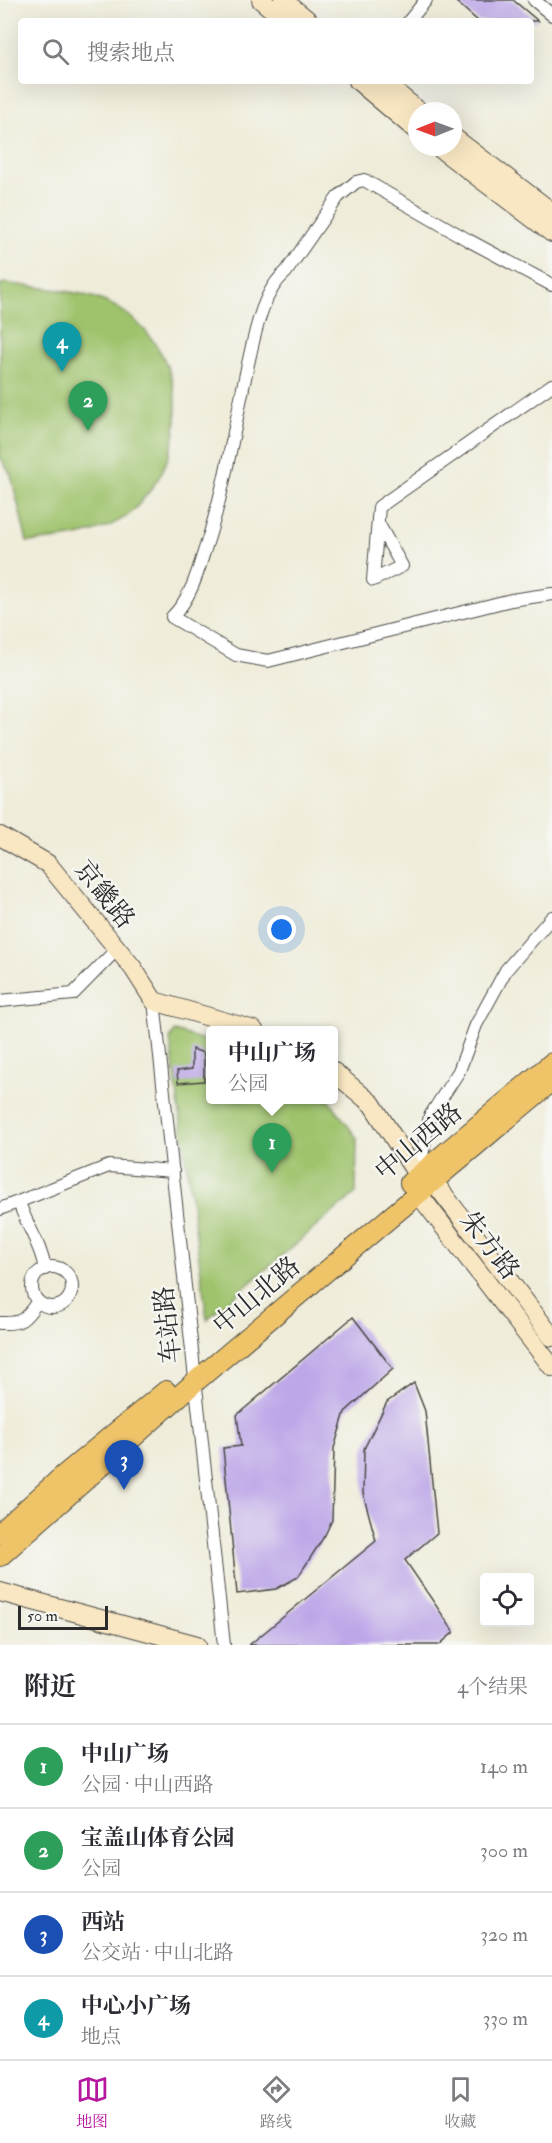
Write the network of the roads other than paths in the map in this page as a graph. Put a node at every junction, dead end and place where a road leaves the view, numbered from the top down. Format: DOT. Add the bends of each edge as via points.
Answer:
graph roads {
  1 [pos="261,0"];
  2 [pos="283,0"];
  3 [pos="426,0"];
  4 [pos="534,0"];
  5 [pos="552,15"];
  6 [pos="282,18"];
  7 [pos="305,18"];
  8 [pos="411,18"];
  9 [pos="362,84"];
  10 [pos="386,84"];
  11 [pos="408,102"];
  12 [pos="408,123"];
  13 [pos="462,144"];
  14 [pos="450,156"];
  15 [pos="552,212"];
  16 [pos="552,233"];
  17 [pos="552,285"];
  18 [pos="552,385"];
  19 [pos="378,523"];
  20 [pos="552,594"];
  21 [pos="0,836"];
  22 [pos="552,917"];
  23 [pos="117,949"];
  24 [pos="0,1001"];
  25 [pos="153,1001"];
  26 [pos="240,1026"];
  27 [pos="552,1063"];
  28 [pos="338,1076"];
  29 [pos="552,1081"];
  30 [pos="173,1171"];
  31 [pos="421,1181"];
  32 [pos="19,1202"];
  33 [pos="0,1209"];
  34 [pos="319,1260"];
  35 [pos="45,1269"];
  36 [pos="38,1301"];
  37 [pos="0,1323"];
  38 [pos="552,1337"];
  39 [pos="552,1367"];
  40 [pos="195,1374"];
  41 [pos="0,1533"];
  42 [pos="0,1556"];
  43 [pos="0,1592"];
  44 [pos="197,1645"];
  45 [pos="224,1645"];
  1 -- 6 [label="street"];
  2 -- 7 [label="street"];
  3 -- 8 [label="street"];
  4 -- 5 [label="street"];
  9 -- 12 [label="street"];
  10 -- 11 [label="street"];
  13 -- 15 [label="street"];
  14 -- 16 [label="street"];
  17 -- 20 [label="street" via="364,180 338,197 270,292 255,333 213,524 188,595 172,617 236,655 268,660 511,600"];
  18 -- 19 [label="street" via="379,507"];
  21 -- 23 [label="street, 京畿路" via="48,864"];
  22 -- 31 [label="street" via="506,970 476,1025 459,1071 430,1116"];
  23 -- 24 [label="street" via="73,994"];
  23 -- 25 [label="street, 京畿路"];
  25 -- 26 [label="street"];
  25 -- 30 [label="street, 车站路"];
  27 -- 31 [label="main road, 中山西路"];
  28 -- 31 [label="street, 朱方路" via="372,1104"];
  29 -- 31 [label="main road, 中山北路"];
  30 -- 32 [label="street" via="109,1166"];
  30 -- 40 [label="street, 车站路"];
  31 -- 34 [label="main road, 中山西路"];
  31 -- 38 [label="street, 朱方路"];
  31 -- 39 [label="street, 朱方路"];
  31 -- 40 [label="main road, 中山北路"];
  32 -- 33 [label="street"];
  32 -- 35 [label="street" via="42,1252"];
  34 -- 40 [label="main road, 中山北路"];
  35 -- 36 [label="street" via="32,1284"];
  35 -- 36 [label="street" via="57,1268 68,1274 72,1292 59,1306 45,1306"];
  36 -- 37 [label="street" via="21,1322"];
  40 -- 41 [label="main road, 中山北路" via="63,1476"];
  40 -- 42 [label="main road, 中山北路"];
  40 -- 45 [label="street, 车站路"];
  43 -- 44 [label="street"];
}
